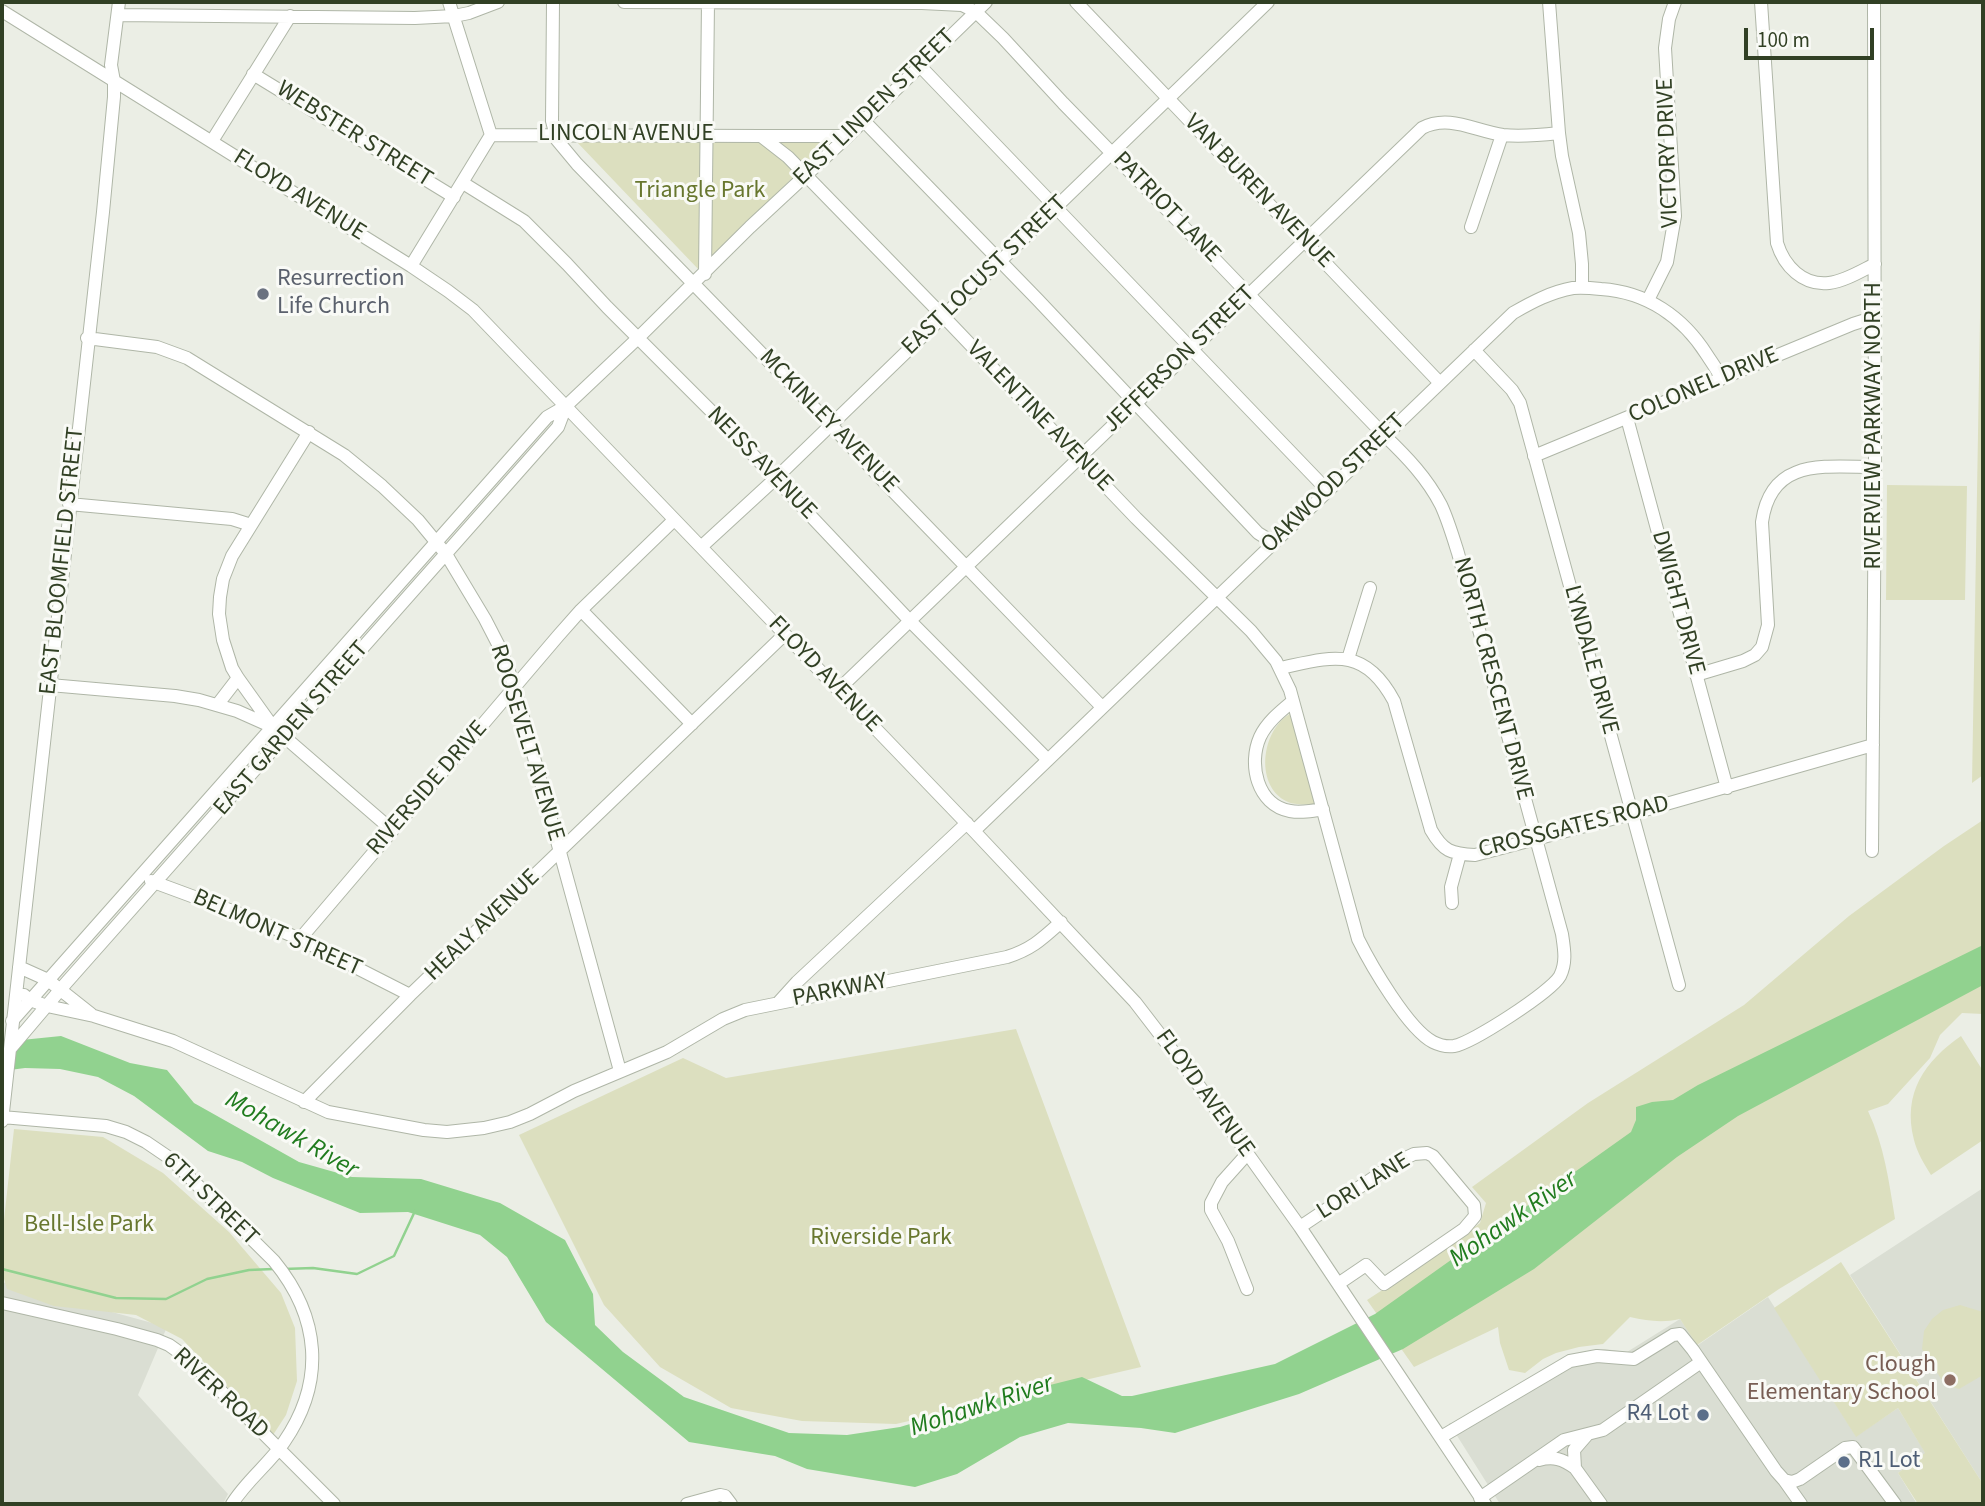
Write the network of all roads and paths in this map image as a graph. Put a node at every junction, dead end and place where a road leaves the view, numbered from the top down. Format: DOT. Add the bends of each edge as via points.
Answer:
graph roads {
  1 [pos="449,2"];
  2 [pos="498,2"];
  3 [pos="553,2"];
  4 [pos="624,2"];
  5 [pos="708,2"];
  6 [pos="986,2"];
  7 [pos="1076,2"];
  8 [pos="1268,2"];
  9 [pos="1549,2"];
  10 [pos="1675,2"];
  11 [pos="1762,2"];
  12 [pos="1874,2"];
  13 [pos="118,8"];
  14 [pos="2,11"];
  15 [pos="976,12"];
  16 [pos="290,16"];
  17 [pos="454,16"];
  18 [pos="920,66"];
  19 [pos="253,74"];
  20 [pos="114,81"];
  21 [pos="1168,98"];
  22 [pos="864,121"];
  23 [pos="1559,133"];
  24 [pos="491,135"];
  25 [pos="1502,135"];
  26 [pos="555,136"];
  27 [pos="707,136"];
  28 [pos="761,136"];
  29 [pos="848,136"];
  30 [pos="212,141"];
  31 [pos="1113,153"];
  32 [pos="806,173"];
  33 [pos="463,183"];
  34 [pos="454,197"];
  35 [pos="1056,208"];
  36 [pos="1471,227"];
  37 [pos="1305,239"];
  38 [pos="999,262"];
  39 [pos="1875,264"];
  40 [pos="411,266"];
  41 [pos="705,274"];
  42 [pos="694,284"];
  43 [pos="1582,288"];
  44 [pos="1249,294"];
  45 [pos="1648,300"];
  46 [pos="943,316"];
  47 [pos="1875,317"];
  48 [pos="88,338"];
  49 [pos="638,338"];
  50 [pos="1192,349"];
  51 [pos="1474,350"];
  52 [pos="1721,379"];
  53 [pos="1440,383"];
  54 [pos="1136,403"];
  55 [pos="566,405"];
  56 [pos="1627,418"];
  57 [pos="831,425"];
  58 [pos="309,432"];
  59 [pos="1385,436"];
  60 [pos="1534,456"];
  61 [pos="1079,458"];
  62 [pos="1875,467"];
  63 [pos="775,479"];
  64 [pos="1328,491"];
  65 [pos="69,504"];
  66 [pos="674,520"];
  67 [pos="251,525"];
  68 [pos="436,541"];
  69 [pos="1273,543"];
  70 [pos="701,547"];
  71 [pos="446,554"];
  72 [pos="967,566"];
  73 [pos="1370,588"];
  74 [pos="1216,598"];
  75 [pos="581,610"];
  76 [pos="910,621"];
  77 [pos="784,635"];
  78 [pos="1348,659"];
  79 [pos="1280,668"];
  80 [pos="1696,675"];
  81 [pos="238,678"];
  82 [pos="50,685"];
  83 [pos="515,688"];
  84 [pos="838,690"];
  85 [pos="1293,701"];
  86 [pos="218,704"];
  87 [pos="1102,708"];
  88 [pos="692,724"];
  89 [pos="273,727"];
  90 [pos="284,738"];
  91 [pos="1873,745"];
  92 [pos="1048,760"];
  93 [pos="1727,788"];
  94 [pos="1323,809"];
  95 [pos="1631,814"];
  96 [pos="971,827"];
  97 [pos="392,830"];
  98 [pos="1536,839"];
  99 [pos="1872,851"];
  100 [pos="560,852"];
  101 [pos="1461,854"];
  102 [pos="141,877"];
  103 [pos="156,883"];
  104 [pos="1452,903"];
  105 [pos="1061,922"];
  106 [pos="300,939"];
  107 [pos="19,967"];
  108 [pos="48,979"];
  109 [pos="1679,985"];
  110 [pos="16,988"];
  111 [pos="61,989"];
  112 [pos="410,995"];
  113 [pos="30,1000"];
  114 [pos="778,1003"];
  115 [pos="47,1006"];
  116 [pos="94,1016"];
  117 [pos="15,1029"];
  118 [pos="620,1071"];
  119 [pos="304,1102"];
  120 [pos="2,1118"];
  121 [pos="1248,1153"];
  122 [pos="1300,1227"];
  123 [pos="1338,1284"];
  124 [pos="1248,1289"];
  125 [pos="2,1303"];
  126 [pos="1701,1362"];
  127 [pos="1587,1435"];
  128 [pos="1441,1437"];
  129 [pos="278,1449"];
  130 [pos="1532,1462"];
  131 [pos="1575,1468"];
  132 [pos="1784,1480"];
  133 [pos="1483,1501"];
  134 [pos="232,1504"];
  135 [pos="334,1504"];
  136 [pos="687,1504"];
  137 [pos="731,1504"];
  138 [pos="1601,1504"];
  139 [pos="1801,1504"];
  140 [pos="1895,1504"];
  1 -- 17 [label="street"];
  2 -- 17 [label="street"];
  3 -- 26 [label="street"];
  4 -- 5 [label="street"];
  5 -- 15 [label="street" via="922,3 962,5"];
  5 -- 27 [label="street"];
  6 -- 15 [label="street, EAST LINDEN STREET"];
  7 -- 21 [label="street, VAN BUREN AVENUE"];
  8 -- 21 [label="street, EAST LOCUST STREET"];
  9 -- 23 [label="street"];
  10 -- 45 [label="street, VICTORY DRIVE" via="1665,48 1675,216 1667,262"];
  11 -- 39 [label="street" via="1781,255 1799,276 1818,283 1841,280"];
  12 -- 39 [label="street, RIVERVIEW PARKWAY NORTH"];
  13 -- 16 [label="street"];
  13 -- 20 [label="street, EAST BLOOMFIELD STREET" via="111,65"];
  14 -- 20 [label="street, FLOYD AVENUE"];
  15 -- 18 [label="street, EAST LINDEN STREET"];
  15 -- 31 [label="street, PATRIOT LANE"];
  16 -- 17 [label="street"];
  16 -- 19 [label="street"];
  17 -- 24 [label="street"];
  18 -- 22 [label="street, EAST LINDEN STREET"];
  18 -- 35 [label="street"];
  19 -- 30 [label="street"];
  19 -- 34 [label="street, WEBSTER STREET"];
  20 -- 30 [label="street, FLOYD AVENUE"];
  20 -- 48 [label="street, EAST BLOOMFIELD STREET"];
  21 -- 31 [label="street, EAST LOCUST STREET"];
  21 -- 37 [label="street, VAN BUREN AVENUE"];
  22 -- 29 [label="street, EAST LINDEN STREET"];
  22 -- 38 [label="street"];
  23 -- 25 [label="street, JEFFERSON STREET"];
  23 -- 43 [label="street" via="1578,233"];
  24 -- 26 [label="street, LINCOLN AVENUE"];
  24 -- 33 [label="street"];
  25 -- 36 [label="street"];
  25 -- 37 [label="street, JEFFERSON STREET" via="1452,122 1433,122"];
  26 -- 27 [label="street, LINCOLN AVENUE"];
  26 -- 42 [label="street, MCKINLEY AVENUE"];
  27 -- 28 [label="street, LINCOLN AVENUE"];
  27 -- 41 [label="street"];
  28 -- 29 [label="street, LINCOLN AVENUE"];
  28 -- 32 [label="street"];
  29 -- 32 [label="street, EAST LINDEN STREET"];
  30 -- 40 [label="street, FLOYD AVENUE"];
  31 -- 35 [label="street, EAST LOCUST STREET"];
  31 -- 44 [label="street, PATRIOT LANE"];
  32 -- 41 [label="street, EAST LINDEN STREET"];
  32 -- 46 [label="street, VALENTINE AVENUE"];
  33 -- 34 [label="street"];
  33 -- 49 [label="street, NEISS AVENUE" via="524,220"];
  34 -- 40 [label="street"];
  35 -- 38 [label="street, EAST LOCUST STREET"];
  35 -- 50 [label="street"];
  37 -- 44 [label="street, JEFFERSON STREET"];
  37 -- 53 [label="street, VAN BUREN AVENUE"];
  38 -- 46 [label="street, EAST LOCUST STREET"];
  38 -- 54 [label="street"];
  39 -- 47 [label="street, RIVERVIEW PARKWAY NORTH"];
  40 -- 55 [label="street, FLOYD AVENUE" via="473,310"];
  41 -- 42 [label="street, EAST GARDEN STREET"];
  42 -- 49 [label="street, EAST GARDEN STREET"];
  42 -- 57 [label="street, MCKINLEY AVENUE"];
  43 -- 45 [label="street, OAKWOOD STREET" via="1614,290"];
  43 -- 51 [label="street, OAKWOOD STREET" via="1532,302 1513,313"];
  44 -- 50 [label="street, JEFFERSON STREET"];
  44 -- 59 [label="street, PATRIOT LANE"];
  45 -- 52 [label="street, OAKWOOD STREET" via="1690,331"];
  46 -- 57 [label="street, EAST LOCUST STREET"];
  46 -- 61 [label="street, VALENTINE AVENUE"];
  47 -- 52 [label="street, COLONEL DRIVE"];
  47 -- 62 [label="street, RIVERVIEW PARKWAY NORTH"];
  48 -- 58 [label="street, ROOSEVELT AVENUE" via="172,351"];
  48 -- 65 [label="street, EAST BLOOMFIELD STREET"];
  49 -- 55 [label="street, EAST GARDEN STREET"];
  49 -- 63 [label="street, NEISS AVENUE"];
  50 -- 54 [label="street, JEFFERSON STREET"];
  50 -- 64 [label="street"];
  51 -- 53 [label="street, OAKWOOD STREET"];
  51 -- 60 [label="street, LYNDALE DRIVE" via="1520,403"];
  52 -- 56 [label="street, COLONEL DRIVE"];
  53 -- 59 [label="street, OAKWOOD STREET"];
  54 -- 61 [label="street, JEFFERSON STREET"];
  54 -- 69 [label="street" via="1258,533"];
  55 -- 66 [label="street, FLOYD AVENUE"];
  55 -- 68 [label="street, EAST GARDEN STREET" via="547,417"];
  55 -- 71 [label="street, EAST GARDEN STREET" via="558,427"];
  56 -- 60 [label="street, COLONEL DRIVE"];
  56 -- 80 [label="street, DWIGHT DRIVE"];
  57 -- 63 [label="street, EAST LOCUST STREET"];
  57 -- 72 [label="street, MCKINLEY AVENUE"];
  58 -- 67 [label="street"];
  58 -- 68 [label="street, ROOSEVELT AVENUE" via="382,486"];
  59 -- 64 [label="street, OAKWOOD STREET"];
  59 -- 98 [label="street, NORTH CRESCENT DRIVE" via="1412,463 1442,508"];
  60 -- 95 [label="street, LYNDALE DRIVE"];
  61 -- 72 [label="street, JEFFERSON STREET"];
  61 -- 74 [label="street, VALENTINE AVENUE"];
  62 -- 80 [label="street" via="1810,467 1782,480 1771,492 1762,522 1768,625 1762,647 1743,661"];
  62 -- 91 [label="street, RIVERVIEW PARKWAY NORTH"];
  63 -- 70 [label="street, EAST LOCUST STREET"];
  63 -- 76 [label="street, NEISS AVENUE"];
  64 -- 69 [label="street, OAKWOOD STREET"];
  65 -- 67 [label="street" via="232,519"];
  65 -- 82 [label="street, EAST BLOOMFIELD STREET"];
  66 -- 70 [label="street, FLOYD AVENUE"];
  66 -- 75 [label="street, RIVERSIDE DRIVE"];
  67 -- 81 [label="street" via="232,556 219,597 223,640"];
  68 -- 71 [label="street, ROOSEVELT AVENUE"];
  68 -- 89 [label="street, EAST GARDEN STREET"];
  69 -- 74 [label="street, OAKWOOD STREET"];
  70 -- 77 [label="street, FLOYD AVENUE"];
  71 -- 83 [label="street, ROOSEVELT AVENUE" via="501,650"];
  71 -- 90 [label="street, EAST GARDEN STREET"];
  72 -- 76 [label="street, JEFFERSON STREET"];
  72 -- 87 [label="street, MCKINLEY AVENUE"];
  73 -- 78 [label="street"];
  74 -- 79 [label="street" via="1251,631"];
  74 -- 87 [label="street, OAKWOOD STREET"];
  75 -- 83 [label="street, RIVERSIDE DRIVE"];
  75 -- 88 [label="street"];
  76 -- 84 [label="street, JEFFERSON STREET"];
  76 -- 92 [label="street, NEISS AVENUE"];
  77 -- 84 [label="street, FLOYD AVENUE"];
  77 -- 88 [label="street, HEALY AVENUE"];
  78 -- 79 [label="street" via="1327,658"];
  78 -- 101 [label="street, CROSSGATES ROAD" via="1361,663 1387,687 1431,830 1438,843"];
  79 -- 85 [label="street"];
  80 -- 93 [label="street, DWIGHT DRIVE"];
  81 -- 86 [label="street"];
  81 -- 89 [label="street"];
  82 -- 86 [label="street"];
  82 -- 107 [label="street, EAST BLOOMFIELD STREET"];
  83 -- 97 [label="street, RIVERSIDE DRIVE"];
  83 -- 100 [label="street, ROOSEVELT AVENUE"];
  84 -- 96 [label="street, FLOYD AVENUE"];
  85 -- 94 [label="street"];
  85 -- 94 [label="street" via="1263,732 1255,769 1268,800 1278,808 1292,812"];
  86 -- 89 [label="street"];
  87 -- 92 [label="street, OAKWOOD STREET"];
  88 -- 100 [label="street, HEALY AVENUE"];
  89 -- 90 [label="street"];
  89 -- 102 [label="street, EAST GARDEN STREET"];
  90 -- 97 [label="street"];
  90 -- 103 [label="street, EAST GARDEN STREET"];
  91 -- 93 [label="street, CROSSGATES ROAD"];
  91 -- 99 [label="street, RIVERVIEW PARKWAY NORTH"];
  92 -- 96 [label="street, OAKWOOD STREET"];
  93 -- 95 [label="street, CROSSGATES ROAD"];
  94 -- 98 [label="street, NORTH CRESCENT DRIVE" via="1353,923 1369,961 1422,1035 1451,1046 1472,1040 1541,994 1560,975 1565,955 1562,934"];
  95 -- 98 [label="street, CROSSGATES ROAD"];
  95 -- 109 [label="street, LYNDALE DRIVE"];
  96 -- 105 [label="street, FLOYD AVENUE"];
  96 -- 114 [label="street, OAKWOOD STREET"];
  97 -- 106 [label="street, RIVERSIDE DRIVE"];
  98 -- 101 [label="street, CROSSGATES ROAD" via="1475,855"];
  100 -- 112 [label="street, HEALY AVENUE"];
  100 -- 118 [label="street, ROOSEVELT AVENUE"];
  101 -- 104 [label="street" via="1451,887"];
  102 -- 103 [label="street, BELMONT STREET"];
  102 -- 108 [label="street, EAST GARDEN STREET"];
  103 -- 106 [label="street, BELMONT STREET"];
  103 -- 111 [label="street, EAST GARDEN STREET"];
  105 -- 114 [label="street, PARKWAY" via="1039,943 1007,957"];
  105 -- 121 [label="street, FLOYD AVENUE" via="1135,1002"];
  106 -- 112 [label="street, BELMONT STREET"];
  107 -- 108 [label="street"];
  107 -- 110 [label="street, EAST BLOOMFIELD STREET"];
  108 -- 111 [label="street"];
  108 -- 113 [label="street, EAST GARDEN STREET"];
  110 -- 113 [label="street"];
  110 -- 117 [label="street, EAST BLOOMFIELD STREET"];
  111 -- 115 [label="street, EAST GARDEN STREET"];
  111 -- 116 [label="street"];
  112 -- 119 [label="street, HEALY AVENUE"];
  113 -- 115 [label="street, PARKWAY"];
  113 -- 117 [label="street, EAST GARDEN STREET"];
  114 -- 118 [label="street, PARKWAY" via="723,1019 667,1052"];
  115 -- 116 [label="street, PARKWAY"];
  115 -- 117 [label="street, EAST GARDEN STREET"];
  116 -- 119 [label="street, PARKWAY" via="173,1041"];
  117 -- 120 [label="street, EAST GARDEN STREET"];
  118 -- 119 [label="street, PARKWAY" via="510,1122 472,1130 425,1130 346,1116"];
  120 -- 129 [label="street, 6TH STREET" via="106,1126 146,1142 171,1159 274,1261 306,1313 312,1359 304,1403"];
  121 -- 122 [label="street, FLOYD AVENUE"];
  121 -- 124 [label="street" via="1211,1203"];
  122 -- 123 [label="street, FLOYD AVENUE"];
  122 -- 123 [label="street, LORI LANE" via="1397,1162 1421,1153 1433,1156 1474,1205 1475,1216 1464,1229 1384,1284 1366,1265"];
  123 -- 128 [label="street, FLOYD AVENUE"];
  125 -- 129 [label="street, RIVER ROAD" via="169,1345"];
  126 -- 127 [label="street" via="1603,1430"];
  126 -- 128 [label="street" via="1677,1334 1634,1359 1598,1356 1570,1362"];
  126 -- 132 [label="street"];
  127 -- 130 [label="street" via="1564,1440"];
  127 -- 131 [label="street" via="1574,1450"];
  128 -- 133 [label="street, FLOYD AVENUE"];
  129 -- 134 [label="street, 6TH STREET"];
  129 -- 135 [label="street, RIVER ROAD"];
  130 -- 131 [label="street" via="1551,1458"];
  130 -- 133 [label="street"];
  131 -- 138 [label="street"];
  132 -- 139 [label="street"];
  132 -- 140 [label="street" via="1800,1479 1853,1447"];
  136 -- 137 [label="street" via="720,1495"];
}
